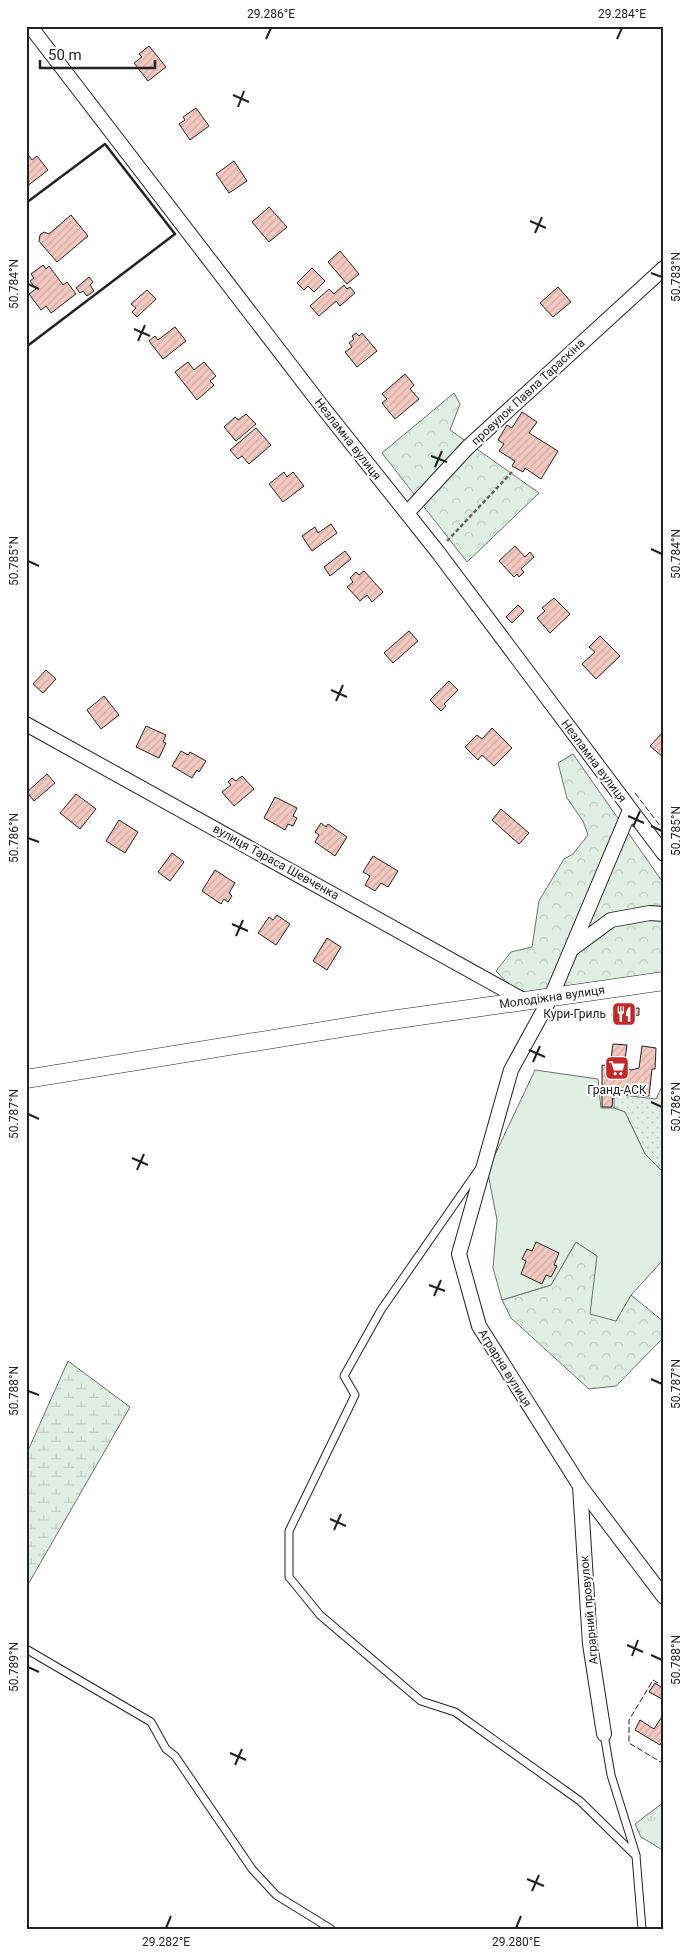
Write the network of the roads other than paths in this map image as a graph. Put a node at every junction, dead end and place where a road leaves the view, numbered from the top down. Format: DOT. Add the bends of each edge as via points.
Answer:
graph roads {
  1 [pos="30,26"];
  2 [pos="659,272"];
  3 [pos="407,513"];
  4 [pos="26,724"];
  5 [pos="630,810"];
  6 [pos="664,854"];
  7 [pos="664,914"];
  8 [pos="572,949"];
  9 [pos="664,982"];
  10 [pos="551,997"];
  11 [pos="525,1001"];
  12 [pos="26,1079"];
  13 [pos="486,1158"];
  14 [pos="580,1486"];
  15 [pos="664,1596"];
  16 [pos="26,1649"];
  17 [pos="604,1734"];
  18 [pos="636,1856"];
  19 [pos="332,1929"];
  20 [pos="642,1929"];
  1 -- 3 [label="street, Незламна вулиця"];
  2 -- 3 [label="street, провулок Павла Тараскіна" via="467,448"];
  3 -- 5 [label="street, Незламна вулиця"];
  4 -- 11 [label="street, вулиця Тараса Шевченка"];
  5 -- 6 [label="street, Незламна вулиця"];
  5 -- 8 [label="street, Аграрна вулиця"];
  7 -- 8 [label="street" via="650,913 611,920"];
  8 -- 10 [label="street, Аграрна вулиця"];
  9 -- 10 [label="street, Молодіжна вулиця"];
  10 -- 11 [label="street, Молодіжна вулиця"];
  10 -- 13 [label="street, Аграрна вулиця" via="511,1070"];
  11 -- 12 [label="street, Молодіжна вулиця"];
  13 -- 14 [label="street, Аграрна вулиця" via="459,1254 478,1326"];
  13 -- 18 [label="lane" via="381,1310 344,1376 355,1395 288,1531 289,1577 320,1615 421,1701 455,1712 580,1800"];
  14 -- 15 [label="street, Аграрна вулиця"];
  14 -- 17 [label="street, Аграрний провулок" via="590,1644"];
  16 -- 19 [label="lane" via="151,1722 166,1749 175,1756 252,1869 276,1895"];
  17 -- 18 [label="lane" via="611,1775"];
  18 -- 20 [label="lane"];
}
